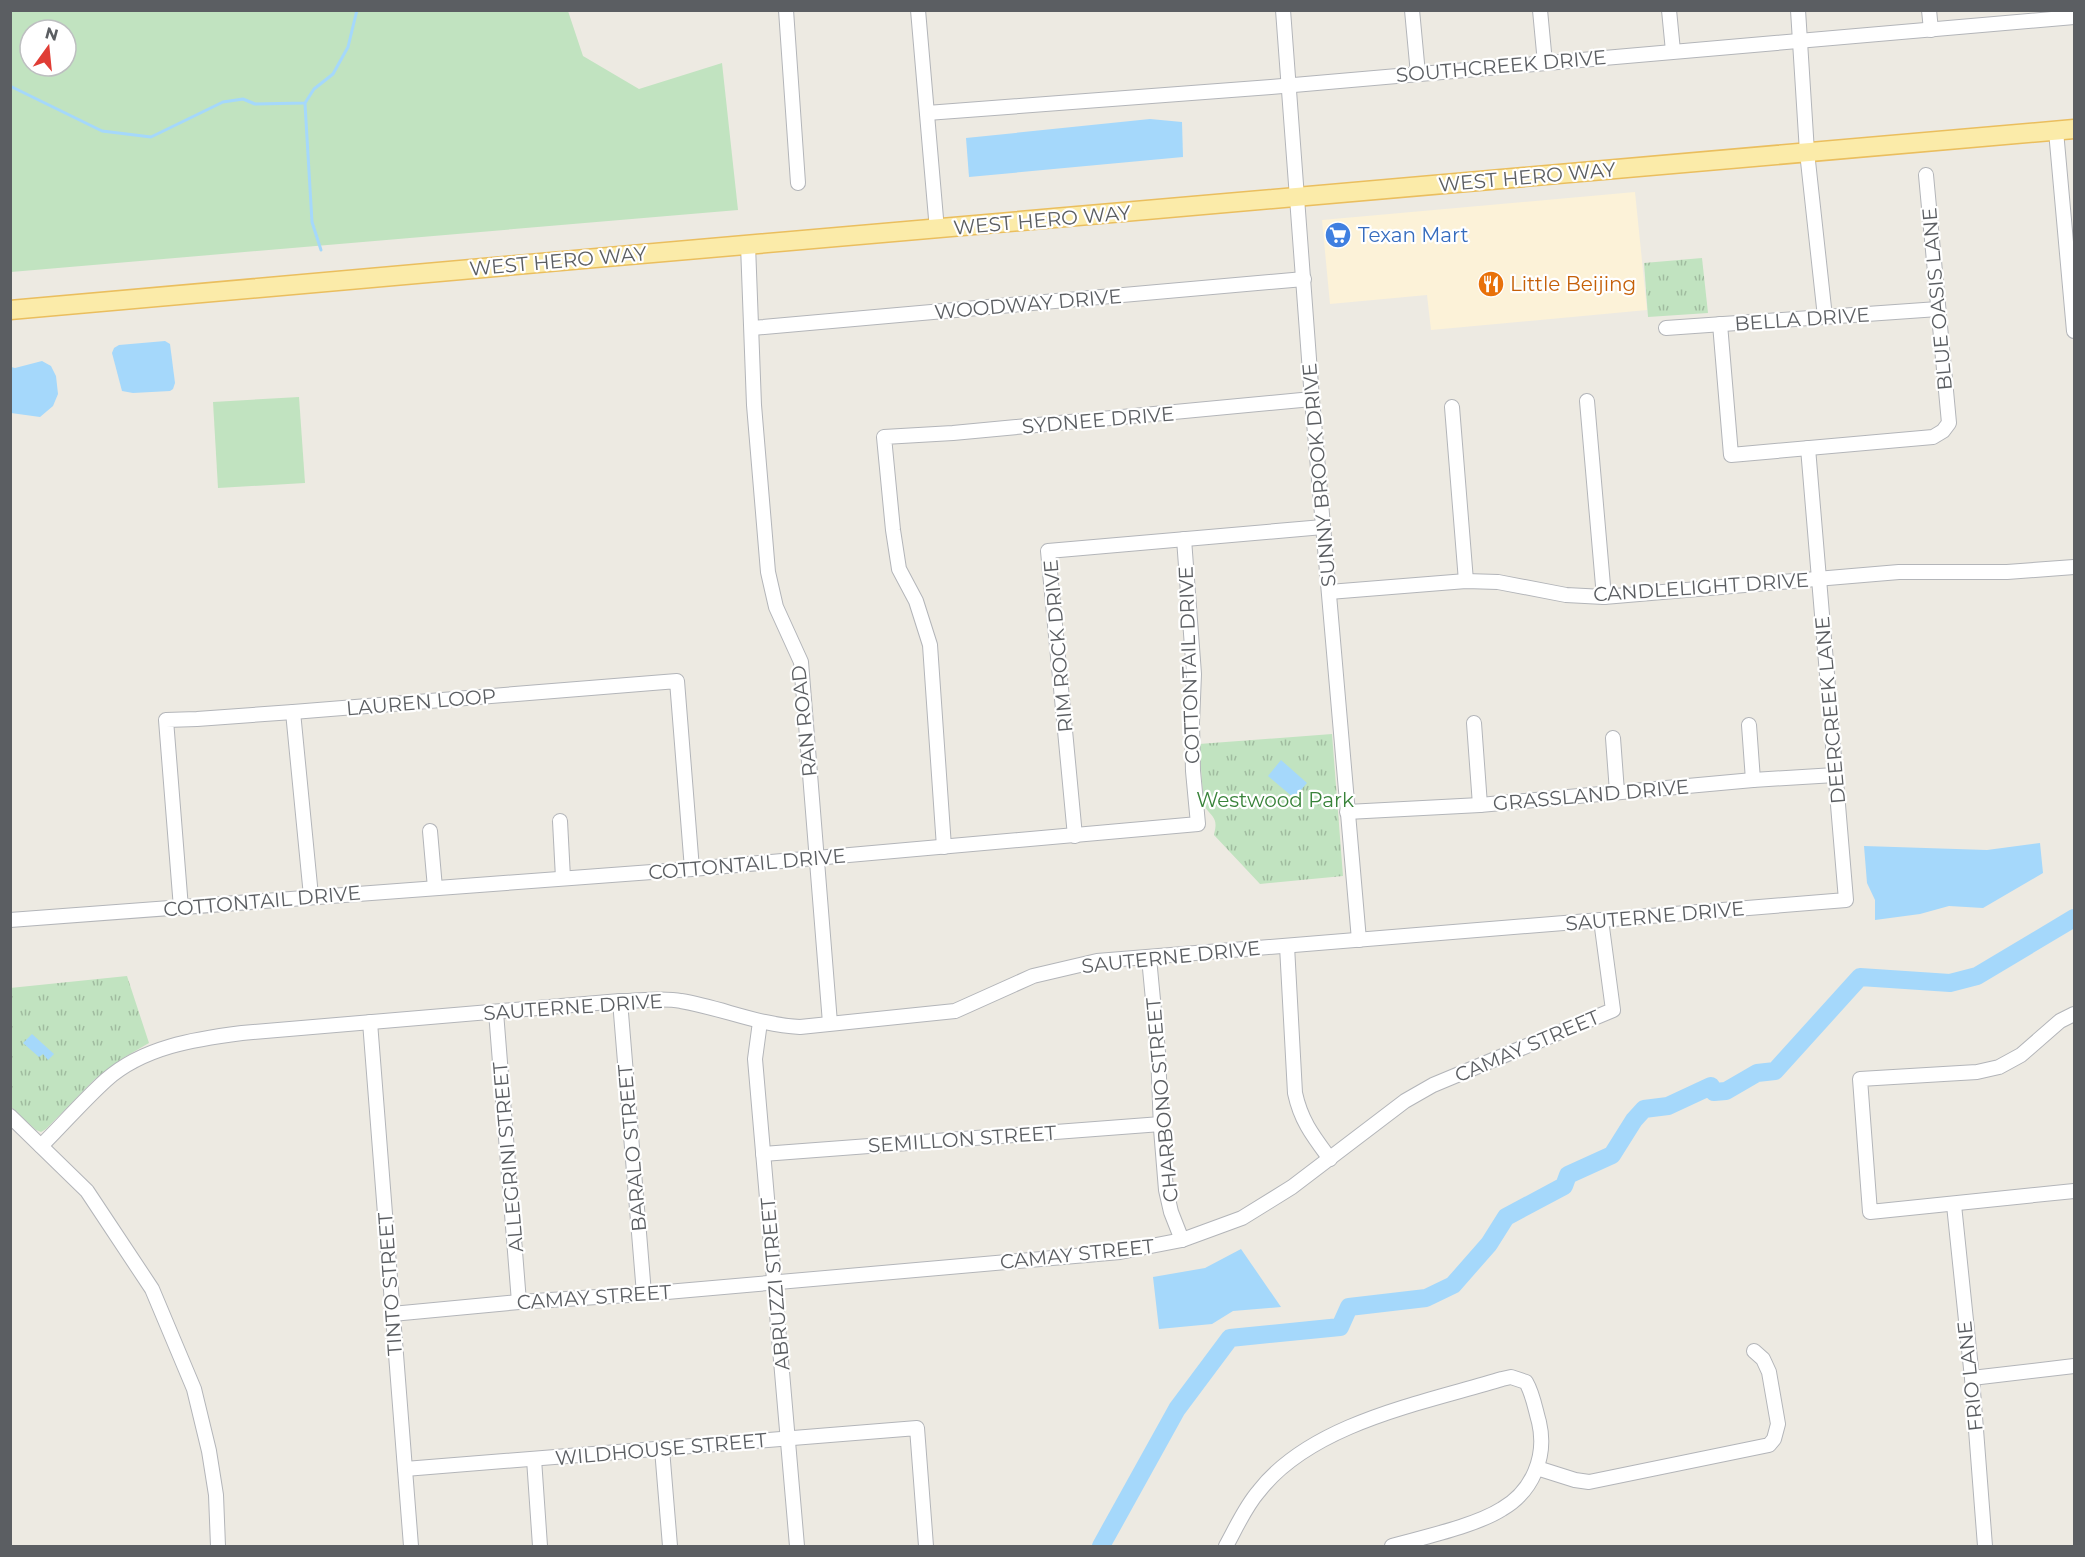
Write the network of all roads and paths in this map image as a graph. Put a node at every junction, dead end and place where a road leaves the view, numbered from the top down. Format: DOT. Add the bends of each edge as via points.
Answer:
graph roads {
  1 [pos="786,10"];
  2 [pos="918,10"];
  3 [pos="1283,10"];
  4 [pos="1412,10"];
  5 [pos="1540,10"];
  6 [pos="1669,10"];
  7 [pos="1798,10"];
  8 [pos="1929,10"];
  9 [pos="2056,15"];
  10 [pos="2074,17"];
  11 [pos="1931,30"];
  12 [pos="1801,42"];
  13 [pos="1672,51"];
  14 [pos="1545,63"];
  15 [pos="1418,74"];
  16 [pos="1289,84"];
  17 [pos="927,112"];
  18 [pos="2065,130"];
  19 [pos="1807,152"];
  20 [pos="1926,175"];
  21 [pos="798,183"];
  22 [pos="1297,196"];
  23 [pos="2070,216"];
  24 [pos="937,230"];
  25 [pos="748,245"];
  26 [pos="1304,279"];
  27 [pos="1938,309"];
  28 [pos="10,310"];
  29 [pos="1825,317"];
  30 [pos="1720,324"];
  31 [pos="752,328"];
  32 [pos="1666,328"];
  33 [pos="2074,331"];
  34 [pos="1312,399"];
  35 [pos="1587,401"];
  36 [pos="1452,407"];
  37 [pos="1808,448"];
  38 [pos="1323,526"];
  39 [pos="1184,539"];
  40 [pos="2074,567"];
  41 [pos="1819,579"];
  42 [pos="1466,581"];
  43 [pos="1329,592"];
  44 [pos="1604,597"];
  45 [pos="293,712"];
  46 [pos="1474,723"];
  47 [pos="1749,724"];
  48 [pos="1613,738"];
  49 [pos="1835,775"];
  50 [pos="1753,780"];
  51 [pos="1617,792"];
  52 [pos="1480,805"];
  53 [pos="1347,812"];
  54 [pos="560,821"];
  55 [pos="430,831"];
  56 [pos="1075,836"];
  57 [pos="944,847"];
  58 [pos="817,858"];
  59 [pos="692,869"];
  60 [pos="563,878"];
  61 [pos="435,888"];
  62 [pos="311,896"];
  63 [pos="1846,900"];
  64 [pos="181,908"];
  65 [pos="10,920"];
  66 [pos="1601,920"];
  67 [pos="1359,940"];
  68 [pos="1287,946"];
  69 [pos="1149,957"];
  70 [pos="620,1001"];
  71 [pos="496,1012"];
  72 [pos="2074,1014"];
  73 [pos="370,1022"];
  74 [pos="760,1022"];
  75 [pos="830,1023"];
  76 [pos="10,1116"];
  77 [pos="1161,1124"];
  78 [pos="41,1146"];
  79 [pos="763,1154"];
  80 [pos="1330,1159"];
  81 [pos="2074,1191"];
  82 [pos="1954,1205"];
  83 [pos="1182,1240"];
  84 [pos="774,1283"];
  85 [pos="644,1294"];
  86 [pos="519,1302"];
  87 [pos="392,1314"];
  88 [pos="1754,1351"];
  89 [pos="2074,1366"];
  90 [pos="1972,1378"];
  91 [pos="788,1439"];
  92 [pos="662,1449"];
  93 [pos="534,1459"];
  94 [pos="1537,1468"];
  95 [pos="405,1469"];
  96 [pos="218,1546"];
  97 [pos="411,1546"];
  98 [pos="540,1546"];
  99 [pos="670,1546"];
  100 [pos="797,1546"];
  101 [pos="926,1546"];
  102 [pos="1226,1546"];
  103 [pos="1392,1546"];
  104 [pos="1985,1546"];
  1 -- 21 [label="street"];
  2 -- 17 [label="street"];
  3 -- 16 [label="street, SUNNY BROOK DRIVE"];
  4 -- 15 [label="street"];
  5 -- 14 [label="street"];
  6 -- 13 [label="street"];
  7 -- 12 [label="street"];
  8 -- 11 [label="street"];
  9 -- 10 [label="street, SOUTHCREEK DRIVE"];
  9 -- 11 [label="street, SOUTHCREEK DRIVE"];
  11 -- 12 [label="street, SOUTHCREEK DRIVE"];
  12 -- 13 [label="street, SOUTHCREEK DRIVE"];
  12 -- 19 [label="street"];
  13 -- 14 [label="street, SOUTHCREEK DRIVE"];
  14 -- 15 [label="street, SOUTHCREEK DRIVE"];
  15 -- 16 [label="street, SOUTHCREEK DRIVE"];
  16 -- 17 [label="street, SOUTHCREEK DRIVE"];
  16 -- 22 [label="street, SUNNY BROOK DRIVE"];
  17 -- 24 [label="street"];
  18 -- 19 [label="main road, WEST HERO WAY"];
  18 -- 23 [label="street"];
  19 -- 22 [label="main road, WEST HERO WAY"];
  19 -- 29 [label="street"];
  20 -- 27 [label="street, BLUE OASIS LANE"];
  22 -- 24 [label="main road, WEST HERO WAY"];
  22 -- 26 [label="street, SUNNY BROOK DRIVE"];
  23 -- 33 [label="street"];
  24 -- 25 [label="main road, WEST HERO WAY"];
  25 -- 28 [label="main road, WEST HERO WAY"];
  25 -- 31 [label="street, RAN ROAD"];
  26 -- 31 [label="street, WOODWAY DRIVE"];
  26 -- 34 [label="street, SUNNY BROOK DRIVE"];
  27 -- 29 [label="street, BELLA DRIVE"];
  27 -- 37 [label="street, BLUE OASIS LANE" via="1949,423 1944,431 1933,437"];
  29 -- 30 [label="street, BELLA DRIVE"];
  30 -- 32 [label="street, BELLA DRIVE"];
  30 -- 37 [label="street" via="1731,455"];
  31 -- 58 [label="street, RAN ROAD" via="754,405 768,572 776,607 801,662"];
  34 -- 38 [label="street, SUNNY BROOK DRIVE"];
  34 -- 57 [label="street, SYDNEE DRIVE" via="884,437 899,569 916,601 930,645"];
  35 -- 44 [label="street"];
  36 -- 42 [label="street"];
  37 -- 41 [label="street, DEERCREEK LANE"];
  38 -- 39 [label="street, RIM ROCK DRIVE"];
  38 -- 43 [label="street, SUNNY BROOK DRIVE"];
  39 -- 56 [label="street, COTTONTAIL DRIVE" via="1194,674 1193,771 1198,824"];
  39 -- 56 [label="street, RIM ROCK DRIVE" via="1048,551"];
  40 -- 41 [label="street, CANDLELIGHT DRIVE" via="2007,572 1899,572"];
  41 -- 44 [label="street, CANDLELIGHT DRIVE"];
  41 -- 49 [label="street, DEERCREEK LANE"];
  42 -- 43 [label="street, CANDLELIGHT DRIVE"];
  42 -- 44 [label="street, CANDLELIGHT DRIVE"];
  43 -- 53 [label="street, SUNNY BROOK DRIVE"];
  45 -- 59 [label="street, LAUREN LOOP" via="677,681"];
  45 -- 62 [label="street"];
  45 -- 64 [label="street, LAUREN LOOP" via="166,720"];
  46 -- 52 [label="street"];
  47 -- 50 [label="street"];
  48 -- 51 [label="street"];
  49 -- 50 [label="street, GRASSLAND DRIVE"];
  49 -- 63 [label="street, DEERCREEK LANE"];
  50 -- 51 [label="street, GRASSLAND DRIVE"];
  51 -- 52 [label="street, GRASSLAND DRIVE"];
  52 -- 53 [label="street, GRASSLAND DRIVE"];
  53 -- 67 [label="street, SUNNY BROOK DRIVE"];
  54 -- 60 [label="street"];
  55 -- 61 [label="street"];
  56 -- 57 [label="street, COTTONTAIL DRIVE"];
  57 -- 58 [label="street, COTTONTAIL DRIVE"];
  58 -- 59 [label="street, COTTONTAIL DRIVE"];
  58 -- 75 [label="street, RAN ROAD"];
  59 -- 60 [label="street, COTTONTAIL DRIVE"];
  60 -- 61 [label="street, COTTONTAIL DRIVE"];
  61 -- 62 [label="street, COTTONTAIL DRIVE"];
  62 -- 64 [label="street, COTTONTAIL DRIVE"];
  63 -- 66 [label="street, SAUTERNE DRIVE"];
  64 -- 65 [label="street, COTTONTAIL DRIVE"];
  66 -- 67 [label="street, SAUTERNE DRIVE"];
  66 -- 80 [label="street, CAMAY STREET" via="1613,1010 1433,1085 1404,1101"];
  67 -- 68 [label="street, SAUTERNE DRIVE"];
  68 -- 69 [label="street, SAUTERNE DRIVE"];
  68 -- 80 [label="street" via="1298,1108 1307,1128"];
  69 -- 75 [label="street, SAUTERNE DRIVE" via="1097,961 1033,976 955,1011"];
  69 -- 77 [label="street, CHARBONO STREET"];
  70 -- 71 [label="street, SAUTERNE DRIVE"];
  70 -- 74 [label="street, SAUTERNE DRIVE" via="679,1000"];
  70 -- 85 [label="street, BARALO STREET"];
  71 -- 73 [label="street, SAUTERNE DRIVE"];
  71 -- 86 [label="street, ALLEGRINI STREET"];
  72 -- 82 [label="street" via="1999,1067 1977,1072 1860,1079 1870,1212"];
  73 -- 78 [label="street, SAUTERNE DRIVE" via="195,1039 162,1049 107,1079"];
  73 -- 87 [label="street, TINTO STREET"];
  74 -- 75 [label="street, SAUTERNE DRIVE" via="800,1027"];
  74 -- 79 [label="street, ABRUZZI STREET" via="755,1059"];
  76 -- 78 [label="street"];
  77 -- 79 [label="street, SEMILLON STREET"];
  77 -- 83 [label="street, CHARBONO STREET" via="1166,1190"];
  78 -- 96 [label="street" via="87,1191 152,1289 194,1389 216,1495"];
  79 -- 84 [label="street, ABRUZZI STREET"];
  80 -- 83 [label="street, CAMAY STREET" via="1242,1218"];
  81 -- 82 [label="street"];
  82 -- 90 [label="street, FRIO LANE"];
  83 -- 84 [label="street, CAMAY STREET" via="1120,1252"];
  84 -- 85 [label="street, CAMAY STREET"];
  84 -- 91 [label="street, ABRUZZI STREET"];
  85 -- 86 [label="street, CAMAY STREET"];
  86 -- 87 [label="street, CAMAY STREET"];
  87 -- 95 [label="street, TINTO STREET"];
  88 -- 94 [label="street" via="1763,1359 1768,1372 1778,1424 1768,1445 1589,1482"];
  89 -- 90 [label="street"];
  90 -- 104 [label="street, FRIO LANE"];
  91 -- 92 [label="street, WILDHOUSE STREET"];
  91 -- 100 [label="street, ABRUZZI STREET"];
  91 -- 101 [label="street, WILDHOUSE STREET" via="917,1428"];
  92 -- 93 [label="street, WILDHOUSE STREET"];
  92 -- 99 [label="street"];
  93 -- 95 [label="street, WILDHOUSE STREET"];
  93 -- 98 [label="street"];
  94 -- 102 [label="street" via="1543,1441 1531,1391 1518,1378 1502,1379 1343,1429 1297,1454 1259,1490"];
  94 -- 103 [label="street" via="1528,1484 1503,1509 1486,1518"];
  95 -- 97 [label="street, TINTO STREET"];
}
